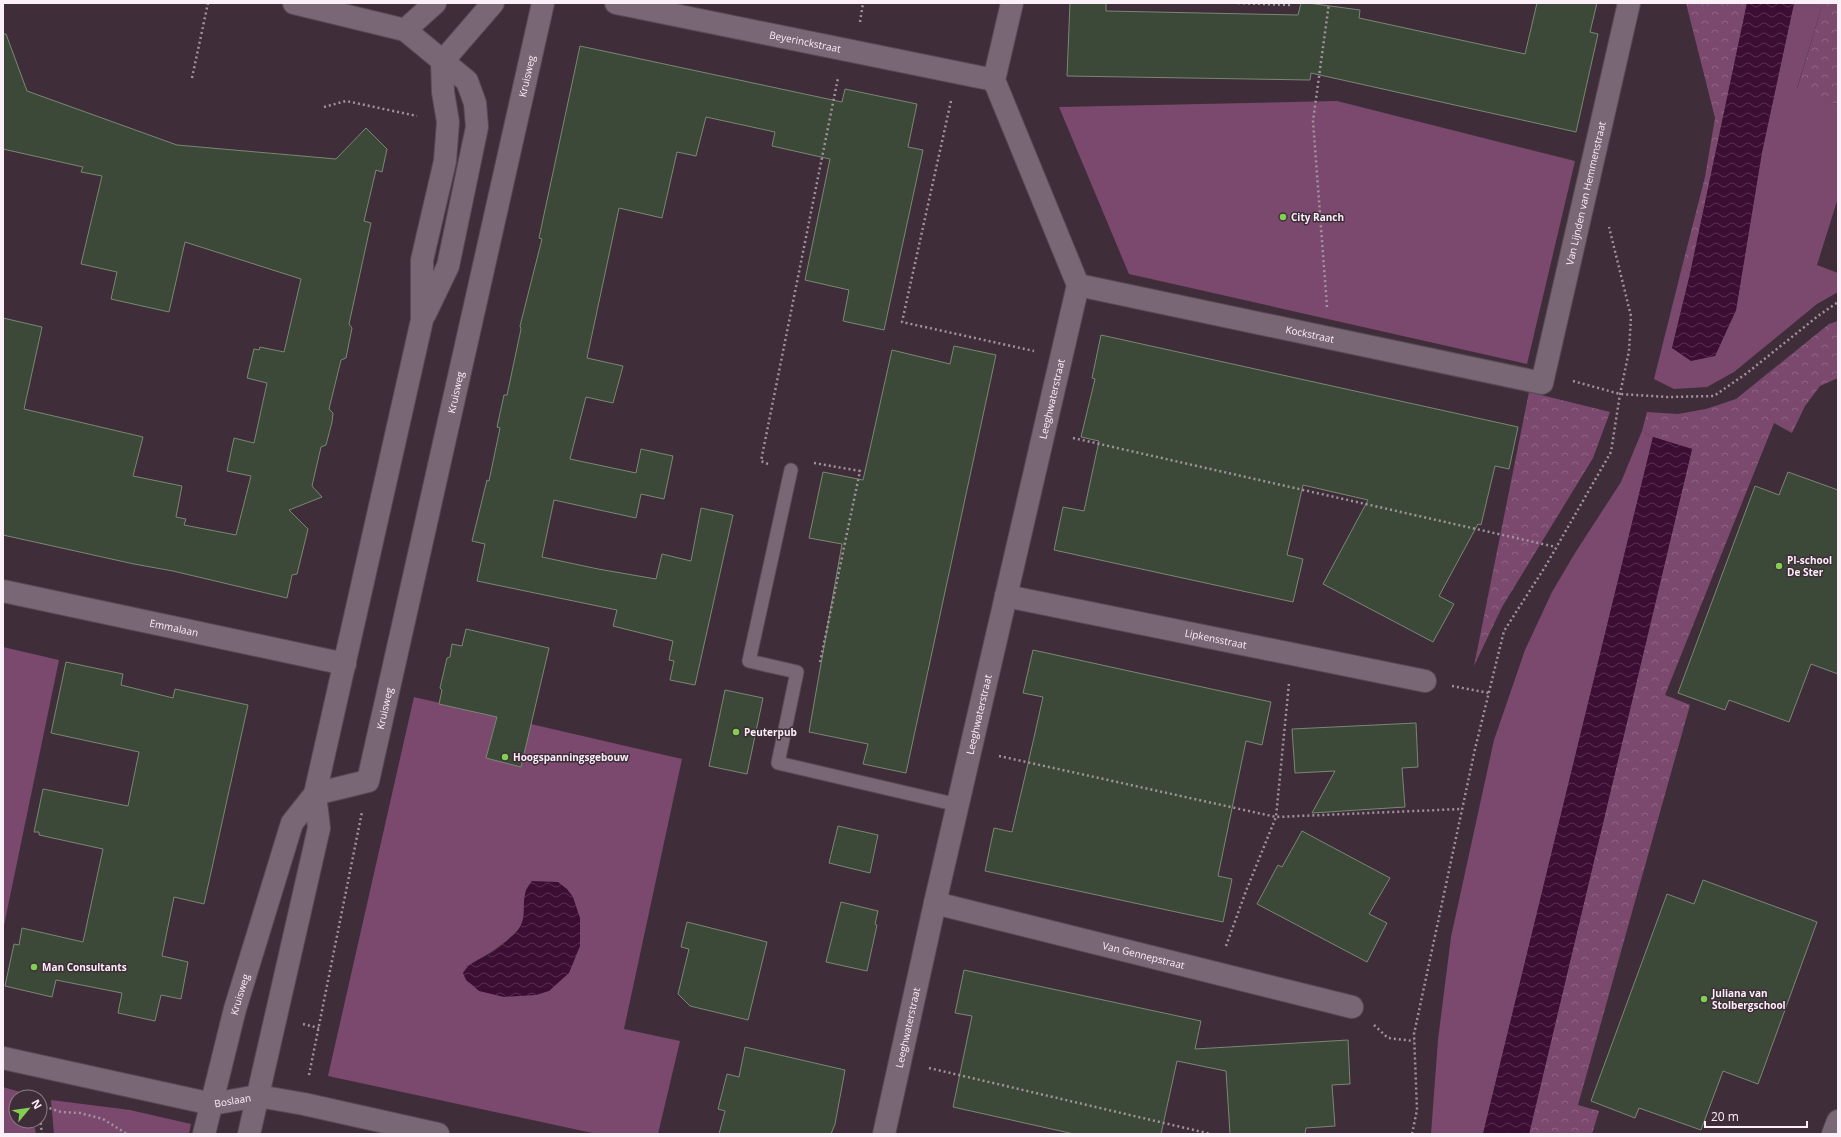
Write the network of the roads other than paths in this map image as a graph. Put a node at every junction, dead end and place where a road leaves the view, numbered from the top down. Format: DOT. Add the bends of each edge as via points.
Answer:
graph roads {
  1 [pos="294,3"];
  2 [pos="435,3"];
  3 [pos="493,3"];
  4 [pos="543,3"];
  5 [pos="616,3"];
  6 [pos="1012,3"];
  7 [pos="1629,3"];
  8 [pos="405,30"];
  9 [pos="442,62"];
  10 [pos="994,80"];
  11 [pos="1078,285"];
  12 [pos="422,320"];
  13 [pos="1542,383"];
  14 [pos="791,470"];
  15 [pos="3,591"];
  16 [pos="1006,596"];
  17 [pos="345,664"];
  18 [pos="1426,682"];
  19 [pos="315,794"];
  20 [pos="958,805"];
  21 [pos="935,903"];
  22 [pos="1352,1007"];
  23 [pos="3,1058"];
  24 [pos="258,1096"];
  25 [pos="212,1104"];
  26 [pos="1838,1121"];
  27 [pos="204,1134"];
  28 [pos="250,1134"];
  29 [pos="438,1134"];
  30 [pos="884,1134"];
  31 [pos="1833,1134"];
  1 -- 8 [label="street"];
  2 -- 8 [label="street"];
  3 -- 9 [label="street"];
  4 -- 19 [label="street, Kruisweg" via="368,782"];
  5 -- 10 [label="street, Beyerinckstraat"];
  6 -- 10 [label="street"];
  7 -- 13 [label="street, Van Lijnden van Hemmenstraat"];
  8 -- 9 [label="street"];
  9 -- 12 [label="street, Kruisweg" via="448,122 444,161 422,260"];
  9 -- 12 [label="street, Kruisweg" via="467,82 475,103 477,126 448,266"];
  10 -- 11 [label="street"];
  11 -- 13 [label="street, Kockstraat"];
  11 -- 16 [label="street, Leeghwaterstraat"];
  12 -- 17 [label="street, Kruisweg"];
  14 -- 20 [label="lane" via="749,661 797,672 778,763"];
  15 -- 17 [label="street, Emmalaan"];
  16 -- 18 [label="street, Lipkensstraat"];
  16 -- 20 [label="street, Leeghwaterstraat"];
  17 -- 19 [label="street, Kruisweg"];
  19 -- 24 [label="street, Kruisweg" via="319,828"];
  19 -- 25 [label="street, Kruisweg" via="292,823 235,1008"];
  20 -- 21 [label="street, Leeghwaterstraat"];
  21 -- 22 [label="street, Van Gennepstraat"];
  21 -- 30 [label="street, Leeghwaterstraat"];
  23 -- 25 [label="street, Boslaan"];
  24 -- 25 [label="street, Boslaan"];
  24 -- 28 [label="street, Kruisweg"];
  24 -- 29 [label="street, Boslaan"];
  25 -- 27 [label="street, Kruisweg"];
  26 -- 31 [label="street"];
}
